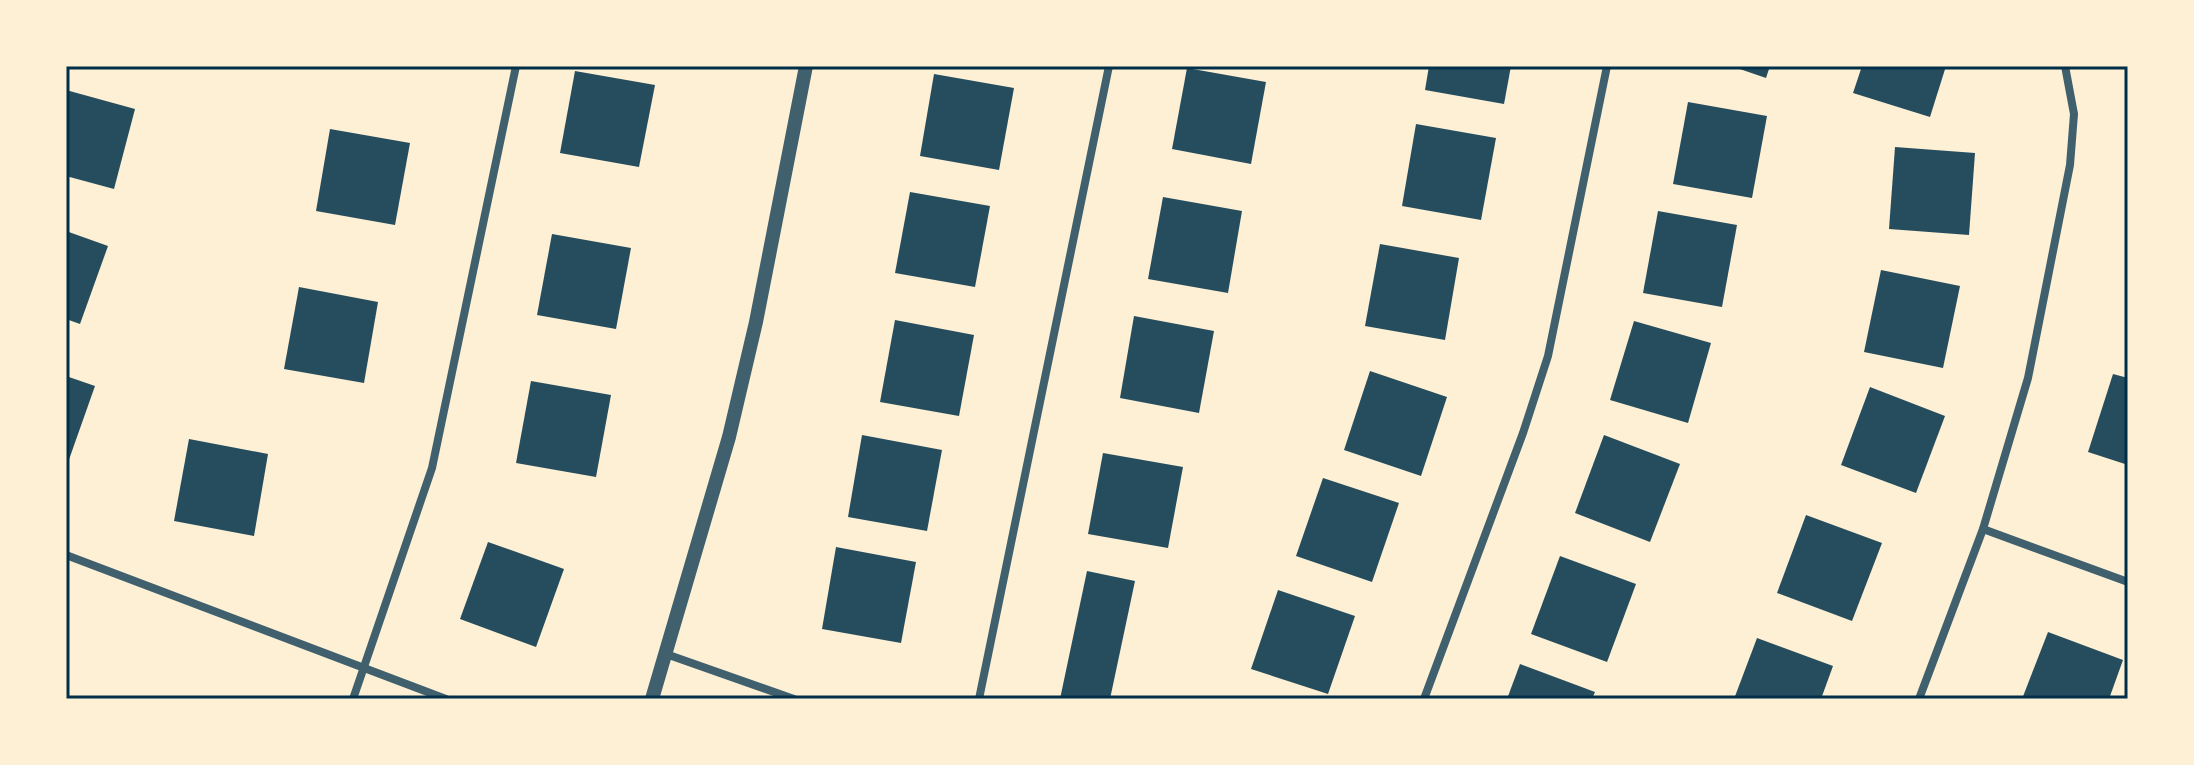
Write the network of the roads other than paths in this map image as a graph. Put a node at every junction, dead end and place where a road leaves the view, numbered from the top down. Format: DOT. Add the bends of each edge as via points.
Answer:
graph roads {
  1 [pos="516,66"];
  2 [pos="806,66"];
  3 [pos="1109,66"];
  4 [pos="1607,66"];
  5 [pos="2065,66"];
  6 [pos="1983,529"];
  7 [pos="66,555"];
  8 [pos="2128,582"];
  9 [pos="666,654"];
  10 [pos="365,668"];
  11 [pos="353,699"];
  12 [pos="446,699"];
  13 [pos="652,699"];
  14 [pos="794,699"];
  15 [pos="979,699"];
  16 [pos="1424,699"];
  17 [pos="1919,699"];
  1 -- 10 [label="street" via="432,468"];
  2 -- 9 [label="street" via="729,437"];
  3 -- 15 [label="street"];
  4 -- 16 [label="street" via="1548,356"];
  5 -- 6 [label="street" via="2074,114 2070,165 2028,378"];
  6 -- 8 [label="street"];
  6 -- 17 [label="street"];
  7 -- 10 [label="street"];
  9 -- 13 [label="street"];
  9 -- 14 [label="street"];
  10 -- 11 [label="street"];
  10 -- 12 [label="street"];
}
